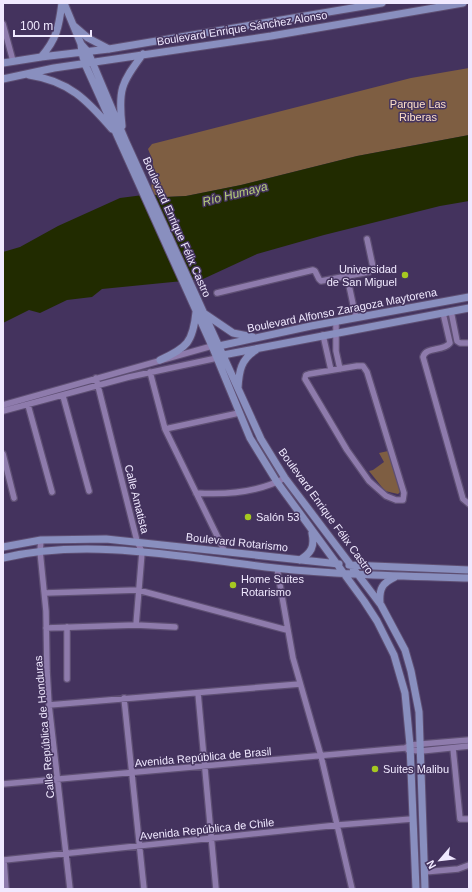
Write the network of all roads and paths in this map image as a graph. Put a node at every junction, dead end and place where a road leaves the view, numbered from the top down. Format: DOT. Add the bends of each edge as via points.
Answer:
graph roads {
  1 [pos="63,3"];
  2 [pos="379,3"];
  3 [pos="461,3"];
  4 [pos="352,5"];
  5 [pos="3,24"];
  6 [pos="73,25"];
  7 [pos="109,49"];
  8 [pos="85,52"];
  9 [pos="143,54"];
  10 [pos="41,56"];
  11 [pos="13,61"];
  12 [pos="3,63"];
  13 [pos="89,63"];
  14 [pos="23,74"];
  15 [pos="3,79"];
  16 [pos="120,134"];
  17 [pos="367,239"];
  18 [pos="347,276"];
  19 [pos="217,293"];
  20 [pos="469,297"];
  21 [pos="469,308"];
  22 [pos="447,312"];
  23 [pos="200,313"];
  24 [pos="356,318"];
  25 [pos="336,322"];
  26 [pos="336,333"];
  27 [pos="324,335"];
  28 [pos="257,337"];
  29 [pos="469,343"];
  30 [pos="216,346"];
  31 [pos="261,347"];
  32 [pos="336,351"];
  33 [pos="328,352"];
  34 [pos="220,356"];
  35 [pos="160,360"];
  36 [pos="340,369"];
  37 [pos="331,370"];
  38 [pos="150,372"];
  39 [pos="96,378"];
  40 [pos="98,386"];
  41 [pos="238,390"];
  42 [pos="63,396"];
  43 [pos="3,404"];
  44 [pos="28,405"];
  45 [pos="3,411"];
  46 [pos="239,413"];
  47 [pos="165,429"];
  48 [pos="3,454"];
  49 [pos="285,478"];
  50 [pos="277,482"];
  51 [pos="89,490"];
  52 [pos="52,492"];
  53 [pos="196,493"];
  54 [pos="14,498"];
  55 [pos="469,504"];
  56 [pos="312,531"];
  57 [pos="41,540"];
  58 [pos="137,541"];
  59 [pos="3,547"];
  60 [pos="40,551"];
  61 [pos="142,552"];
  62 [pos="225,552"];
  63 [pos="3,558"];
  64 [pos="300,560"];
  65 [pos="336,564"];
  66 [pos="352,566"];
  67 [pos="277,568"];
  68 [pos="469,570"];
  69 [pos="344,573"];
  70 [pos="359,575"];
  71 [pos="397,576"];
  72 [pos="469,578"];
  73 [pos="138,590"];
  74 [pos="45,593"];
  75 [pos="381,605"];
  76 [pos="136,625"];
  77 [pos="67,627"];
  78 [pos="175,627"];
  79 [pos="46,628"];
  80 [pos="287,630"];
  81 [pos="67,679"];
  82 [pos="300,684"];
  83 [pos="198,693"];
  84 [pos="124,698"];
  85 [pos="49,705"];
  86 [pos="469,740"];
  87 [pos="469,746"];
  88 [pos="409,748"];
  89 [pos="421,748"];
  90 [pos="453,748"];
  91 [pos="321,756"];
  92 [pos="205,766"];
  93 [pos="132,773"];
  94 [pos="58,779"];
  95 [pos="3,784"];
  96 [pos="469,818"];
  97 [pos="412,819"];
  98 [pos="338,825"];
  99 [pos="211,838"];
  100 [pos="140,846"];
  101 [pos="66,854"];
  102 [pos="4,860"];
  103 [pos="469,865"];
  104 [pos="424,872"];
  105 [pos="6,889"];
  106 [pos="70,889"];
  107 [pos="144,889"];
  108 [pos="216,889"];
  109 [pos="352,889"];
  110 [pos="421,889"];
  1 -- 6 [label="main road"];
  1 -- 10 [label="main road" via="56,37"];
  2 -- 4 [label="main road, Boulevard Enrique Sánchez Alonso"];
  3 -- 9 [label="main road, Boulevard Enrique Sánchez Alonso" via="277,35"];
  4 -- 7 [label="main road, Boulevard Enrique Sánchez Alonso"];
  5 -- 11 [label="street"];
  6 -- 7 [label="main road" via="88,38"];
  6 -- 8 [label="main road"];
  7 -- 8 [label="main road, Boulevard Enrique Sánchez Alonso"];
  8 -- 10 [label="main road, Boulevard Enrique Sánchez Alonso"];
  8 -- 13 [label="main road, Boulevard Enrique Félix Castro"];
  9 -- 13 [label="main road, Boulevard Enrique Sánchez Alonso"];
  9 -- 16 [label="main road" via="128,73 121,92"];
  10 -- 11 [label="main road, Boulevard Enrique Sánchez Alonso"];
  11 -- 12 [label="main road, Boulevard Enrique Sánchez Alonso"];
  13 -- 14 [label="main road, Boulevard Enrique Sánchez Alonso"];
  13 -- 16 [label="main road, Boulevard Enrique Félix Castro"];
  14 -- 15 [label="main road, Boulevard Enrique Sánchez Alonso"];
  14 -- 16 [label="main road" via="45,77 71,89"];
  16 -- 23 [label="main road, Boulevard Enrique Félix Castro"];
  17 -- 18 [label="street" via="373,269"];
  18 -- 19 [label="street" via="322,281 316,271 312,270"];
  18 -- 24 [label="street"];
  20 -- 24 [label="main road, Boulevard Alfonso Zaragoza Maytorena"];
  21 -- 22 [label="main road, Boulevard Alfonso Zaragoza Maytorena"];
  22 -- 26 [label="main road, Boulevard Alfonso Zaragoza Maytorena"];
  22 -- 29 [label="street" via="457,341"];
  22 -- 55 [label="street" via="450,343 444,348 427,351 422,357 463,499"];
  23 -- 28 [label="main road" via="233,332"];
  23 -- 30 [label="main road, Boulevard Enrique Félix Castro"];
  23 -- 35 [label="main road" via="189,341 180,351"];
  24 -- 25 [label="main road, Boulevard Alfonso Zaragoza Maytorena"];
  25 -- 26 [label="street"];
  25 -- 28 [label="main road, Boulevard Alfonso Zaragoza Maytorena"];
  26 -- 27 [label="main road, Boulevard Alfonso Zaragoza Maytorena"];
  26 -- 32 [label="street"];
  27 -- 31 [label="main road, Boulevard Alfonso Zaragoza Maytorena"];
  27 -- 33 [label="street"];
  28 -- 30 [label="main road, Boulevard Alfonso Zaragoza Maytorena"];
  30 -- 34 [label="main road, Boulevard Enrique Félix Castro"];
  30 -- 35 [label="street, Boulevard Alfonso Zaragoza Maytorena"];
  31 -- 34 [label="main road, Boulevard Alfonso Zaragoza Maytorena"];
  31 -- 41 [label="main road" via="243,361 238,373"];
  32 -- 33 [label="street"];
  32 -- 36 [label="street"];
  33 -- 37 [label="street"];
  34 -- 38 [label="street, Boulevard Alfonso Zaragoza Maytorena"];
  34 -- 41 [label="main road, Boulevard Enrique Félix Castro"];
  34 -- 46 [label="main road, Boulevard Enrique Félix Castro"];
  35 -- 39 [label="street, Boulevard Alfonso Zaragoza Maytorena"];
  36 -- 37 [label="street"];
  36 -- 37 [label="street" via="360,365 366,369 404,493 403,500 386,496 369,481 306,383 306,375"];
  38 -- 40 [label="street, Boulevard Alfonso Zaragoza Maytorena"];
  38 -- 47 [label="street"];
  39 -- 40 [label="street, Calle Amatista"];
  39 -- 43 [label="street, Boulevard Alfonso Zaragoza Maytorena"];
  40 -- 42 [label="street, Boulevard Alfonso Zaragoza Maytorena"];
  40 -- 58 [label="street, Calle Amatista"];
  41 -- 49 [label="main road, Boulevard Enrique Félix Castro" via="261,439"];
  42 -- 44 [label="street, Boulevard Alfonso Zaragoza Maytorena"];
  42 -- 51 [label="street"];
  44 -- 45 [label="street, Boulevard Alfonso Zaragoza Maytorena"];
  44 -- 52 [label="street"];
  46 -- 47 [label="street"];
  46 -- 50 [label="main road, Boulevard Enrique Félix Castro" via="250,438"];
  47 -- 53 [label="street"];
  48 -- 54 [label="street"];
  49 -- 50 [label="street"];
  49 -- 66 [label="main road, Boulevard Enrique Félix Castro"];
  50 -- 53 [label="street" via="223,494"];
  50 -- 56 [label="main road, Boulevard Enrique Félix Castro"];
  53 -- 62 [label="street"];
  56 -- 64 [label="main road" via="313,547"];
  56 -- 65 [label="main road, Boulevard Enrique Félix Castro"];
  57 -- 58 [label="main road, Boulevard Rotarismo" via="93,538"];
  57 -- 59 [label="main road, Boulevard Rotarismo"];
  57 -- 60 [label="street, Calle República de Honduras"];
  58 -- 61 [label="street, Calle Amatista"];
  58 -- 62 [label="main road, Boulevard Rotarismo"];
  60 -- 61 [label="main road, Boulevard Rotarismo"];
  60 -- 63 [label="main road, Boulevard Rotarismo"];
  60 -- 74 [label="street, Calle República de Honduras"];
  61 -- 67 [label="main road, Boulevard Rotarismo"];
  61 -- 73 [label="street"];
  62 -- 64 [label="main road, Boulevard Rotarismo"];
  64 -- 65 [label="main road, Boulevard Rotarismo"];
  65 -- 66 [label="main road, Boulevard Rotarismo"];
  65 -- 69 [label="main road, Boulevard Enrique Félix Castro"];
  66 -- 68 [label="main road, Boulevard Rotarismo"];
  66 -- 70 [label="main road, Boulevard Enrique Félix Castro"];
  67 -- 69 [label="main road, Boulevard Rotarismo"];
  67 -- 80 [label="street"];
  69 -- 70 [label="main road, Boulevard Rotarismo"];
  69 -- 88 [label="main road, Boulevard Enrique Félix Castro" via="374,616 394,655 405,693"];
  70 -- 71 [label="main road, Boulevard Rotarismo"];
  70 -- 75 [label="main road, Boulevard Enrique Félix Castro"];
  71 -- 72 [label="main road, Boulevard Rotarismo"];
  71 -- 75 [label="main road" via="382,586"];
  73 -- 74 [label="street"];
  73 -- 76 [label="street"];
  73 -- 80 [label="street"];
  74 -- 79 [label="street, Calle República de Honduras"];
  75 -- 89 [label="main road, Boulevard Enrique Félix Castro" via="398,635 411,671 419,712"];
  76 -- 77 [label="street"];
  76 -- 78 [label="street"];
  77 -- 79 [label="street"];
  77 -- 81 [label="street"];
  79 -- 85 [label="street, Calle República de Honduras"];
  80 -- 82 [label="street"];
  82 -- 83 [label="street"];
  82 -- 91 [label="street"];
  83 -- 84 [label="street"];
  83 -- 92 [label="street"];
  84 -- 85 [label="street"];
  84 -- 93 [label="street"];
  85 -- 94 [label="street, Calle República de Honduras"];
  86 -- 89 [label="street, Avenida República de Brasil"];
  87 -- 90 [label="street, Avenida República de Brasil"];
  88 -- 89 [label="street, Avenida República de Brasil"];
  88 -- 91 [label="street, Avenida República de Brasil"];
  88 -- 97 [label="main road, Boulevard Enrique Félix Castro"];
  89 -- 90 [label="street, Avenida República de Brasil"];
  89 -- 104 [label="main road, Boulevard Enrique Félix Castro"];
  90 -- 96 [label="street" via="460,819"];
  91 -- 92 [label="street, Avenida República de Brasil"];
  91 -- 98 [label="street"];
  92 -- 93 [label="street, Avenida República de Brasil"];
  92 -- 99 [label="street"];
  93 -- 94 [label="street, Avenida República de Brasil"];
  93 -- 100 [label="street"];
  94 -- 95 [label="street, Avenida República de Brasil"];
  94 -- 101 [label="street, Calle República de Honduras"];
  97 -- 98 [label="street, Avenida República de Chile"];
  97 -- 110 [label="main road, Boulevard Enrique Félix Castro"];
  98 -- 99 [label="street, Avenida República de Chile"];
  98 -- 109 [label="street"];
  99 -- 100 [label="street, Avenida República de Chile"];
  99 -- 108 [label="street"];
  100 -- 101 [label="street, Avenida República de Chile"];
  100 -- 107 [label="street"];
  101 -- 102 [label="street, Avenida República de Chile"];
  101 -- 106 [label="street, Calle República de Honduras"];
  102 -- 105 [label="street"];
  103 -- 104 [label="street" via="458,869"];
  104 -- 110 [label="main road, Boulevard Enrique Félix Castro"];
}
